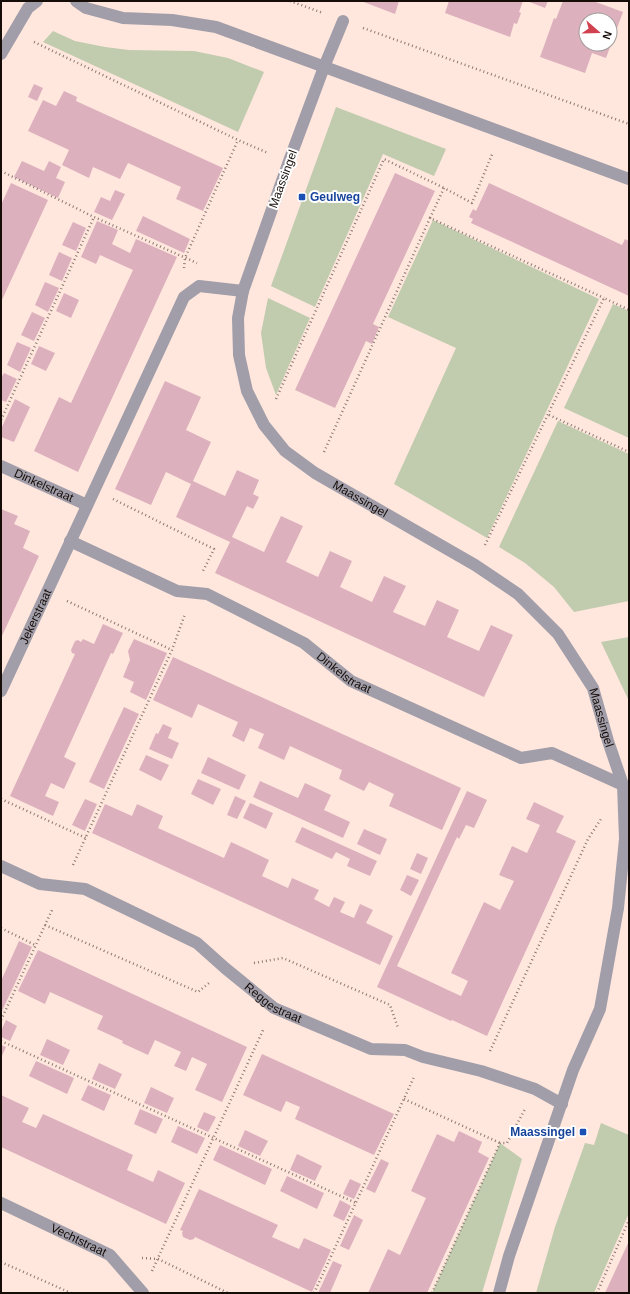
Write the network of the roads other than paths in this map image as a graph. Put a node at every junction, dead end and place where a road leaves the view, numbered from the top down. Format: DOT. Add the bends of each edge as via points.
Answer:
graph roads {
  1 [pos="37,1"];
  2 [pos="76,1"];
  3 [pos="343,21"];
  4 [pos="1,54"];
  5 [pos="324,67"];
  6 [pos="629,179"];
  7 [pos="243,291"];
  8 [pos="1,466"];
  9 [pos="87,505"];
  10 [pos="70,541"];
  11 [pos="1,691"];
  12 [pos="623,785"];
  13 [pos="1,866"];
  14 [pos="562,1104"];
  15 [pos="1,1203"];
  16 [pos="143,1293"];
  17 [pos="499,1293"];
  1 -- 4 [label="street" via="28,8"];
  2 -- 5 [label="street" via="86,8 123,18 172,20 216,27"];
  3 -- 5 [label="street, Maassingel"];
  5 -- 6 [label="street"];
  5 -- 7 [label="street, Maassingel"];
  7 -- 9 [label="street" via="199,286 184,297"];
  7 -- 12 [label="street, Maassingel" via="238,318 239,355 247,391 264,425 285,451 315,473 475,565 518,594 558,634 593,688"];
  8 -- 9 [label="street, Dinkelstraat"];
  9 -- 10 [label="street"];
  10 -- 11 [label="street, Jekerstraat"];
  10 -- 12 [label="street, Dinkelstraat" via="177,591 207,594 304,643 351,681 521,758 552,753"];
  12 -- 14 [label="street, Maassingel" via="626,839 618,908 600,1009 573,1070"];
  13 -- 14 [label="street, Reggestraat" via="40,884 85,889 197,943 274,1008 371,1049 405,1050 481,1070 535,1089"];
  14 -- 17 [label="street, Maassingel" via="509,1256"];
  15 -- 16 [label="street, Vechtstraat" via="110,1255"];
}
